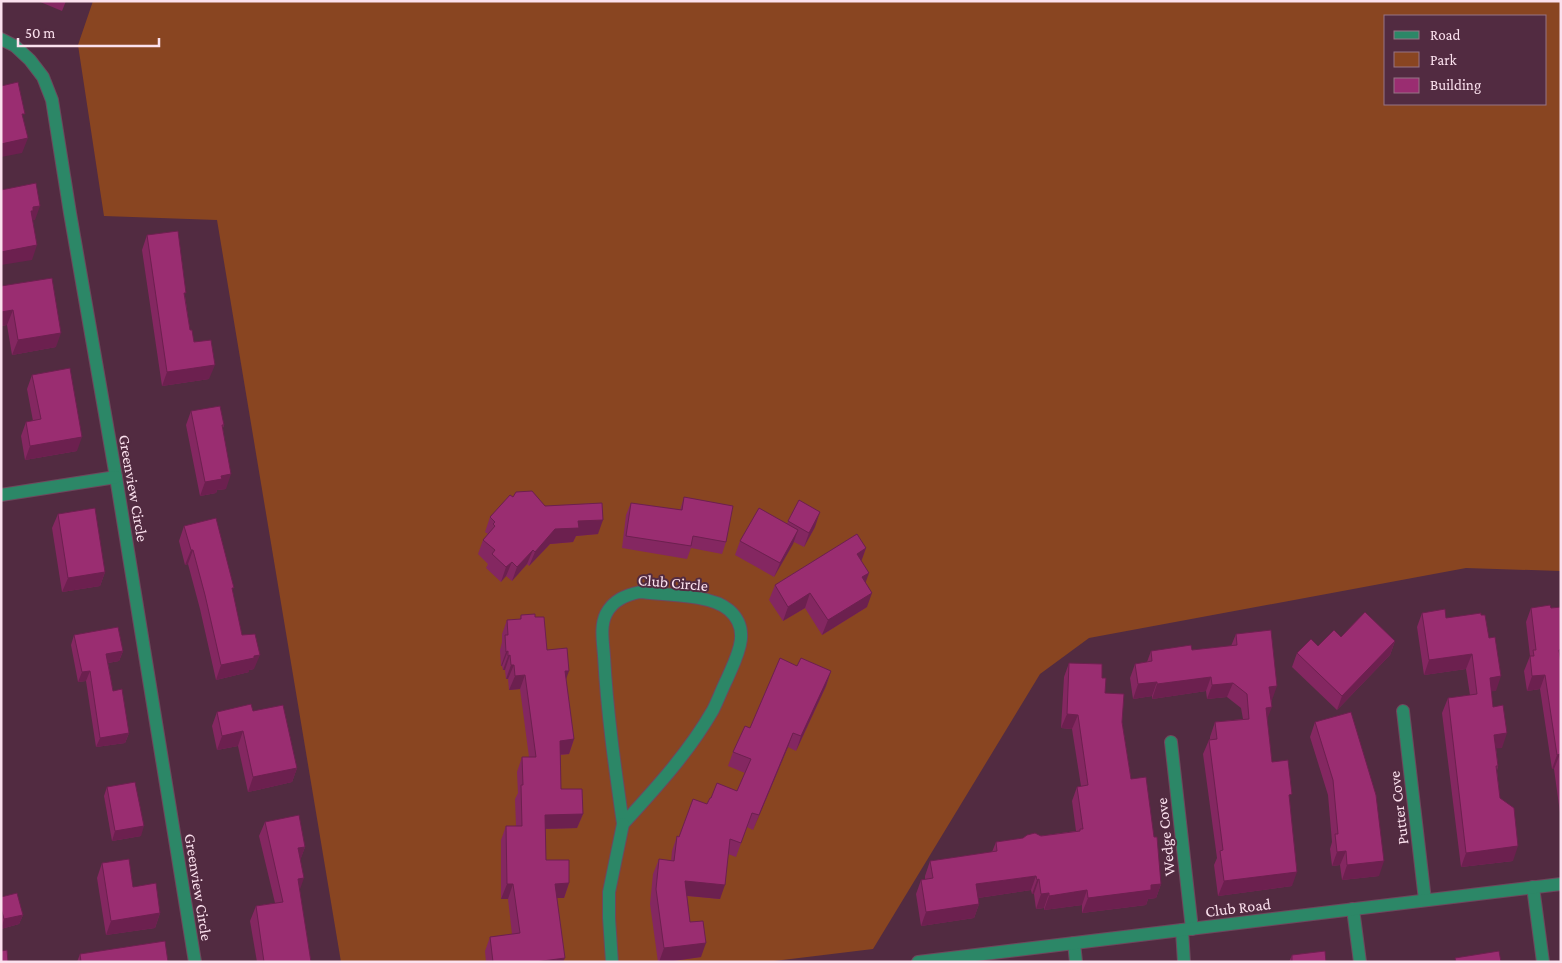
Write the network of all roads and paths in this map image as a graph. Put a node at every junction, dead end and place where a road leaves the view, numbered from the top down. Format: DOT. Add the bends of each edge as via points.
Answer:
graph roads {
  1 [pos="1,39"];
  2 [pos="116,478"];
  3 [pos="1,495"];
  4 [pos="1403,711"];
  5 [pos="1171,742"];
  6 [pos="623,824"];
  7 [pos="1561,884"];
  8 [pos="1533,887"];
  9 [pos="1425,900"];
  10 [pos="1353,909"];
  11 [pos="1187,929"];
  12 [pos="1074,943"];
  13 [pos="988,958"];
  14 [pos="195,962"];
  15 [pos="612,962"];
  16 [pos="918,962"];
  17 [pos="1076,962"];
  18 [pos="1184,962"];
  19 [pos="1360,962"];
  20 [pos="1543,962"];
  1 -- 2 [label="street, Greenview Circle" via="15,46 30,60 43,77 52,100"];
  2 -- 3 [label="street"];
  2 -- 14 [label="street, Greenview Circle"];
  4 -- 9 [label="street, Putter Cove"];
  5 -- 11 [label="street, Wedge Cove"];
  6 -- 6 [label="street, Club Circle" via="660,784 700,731 736,659 742,641 741,630 730,610 719,603 640,592 628,594 606,613 602,624 605,672"];
  6 -- 15 [label="street, Club Circle" via="609,892"];
  7 -- 8 [label="street, Club Road"];
  8 -- 9 [label="street, Club Road"];
  8 -- 20 [label="street"];
  9 -- 10 [label="street, Club Road"];
  10 -- 11 [label="street, Club Road"];
  10 -- 19 [label="street"];
  11 -- 12 [label="street, Club Road"];
  11 -- 18 [label="street, Wedge Cove"];
  12 -- 13 [label="street, Club Road"];
  12 -- 17 [label="street"];
  13 -- 16 [label="street, Club Road"];
}
